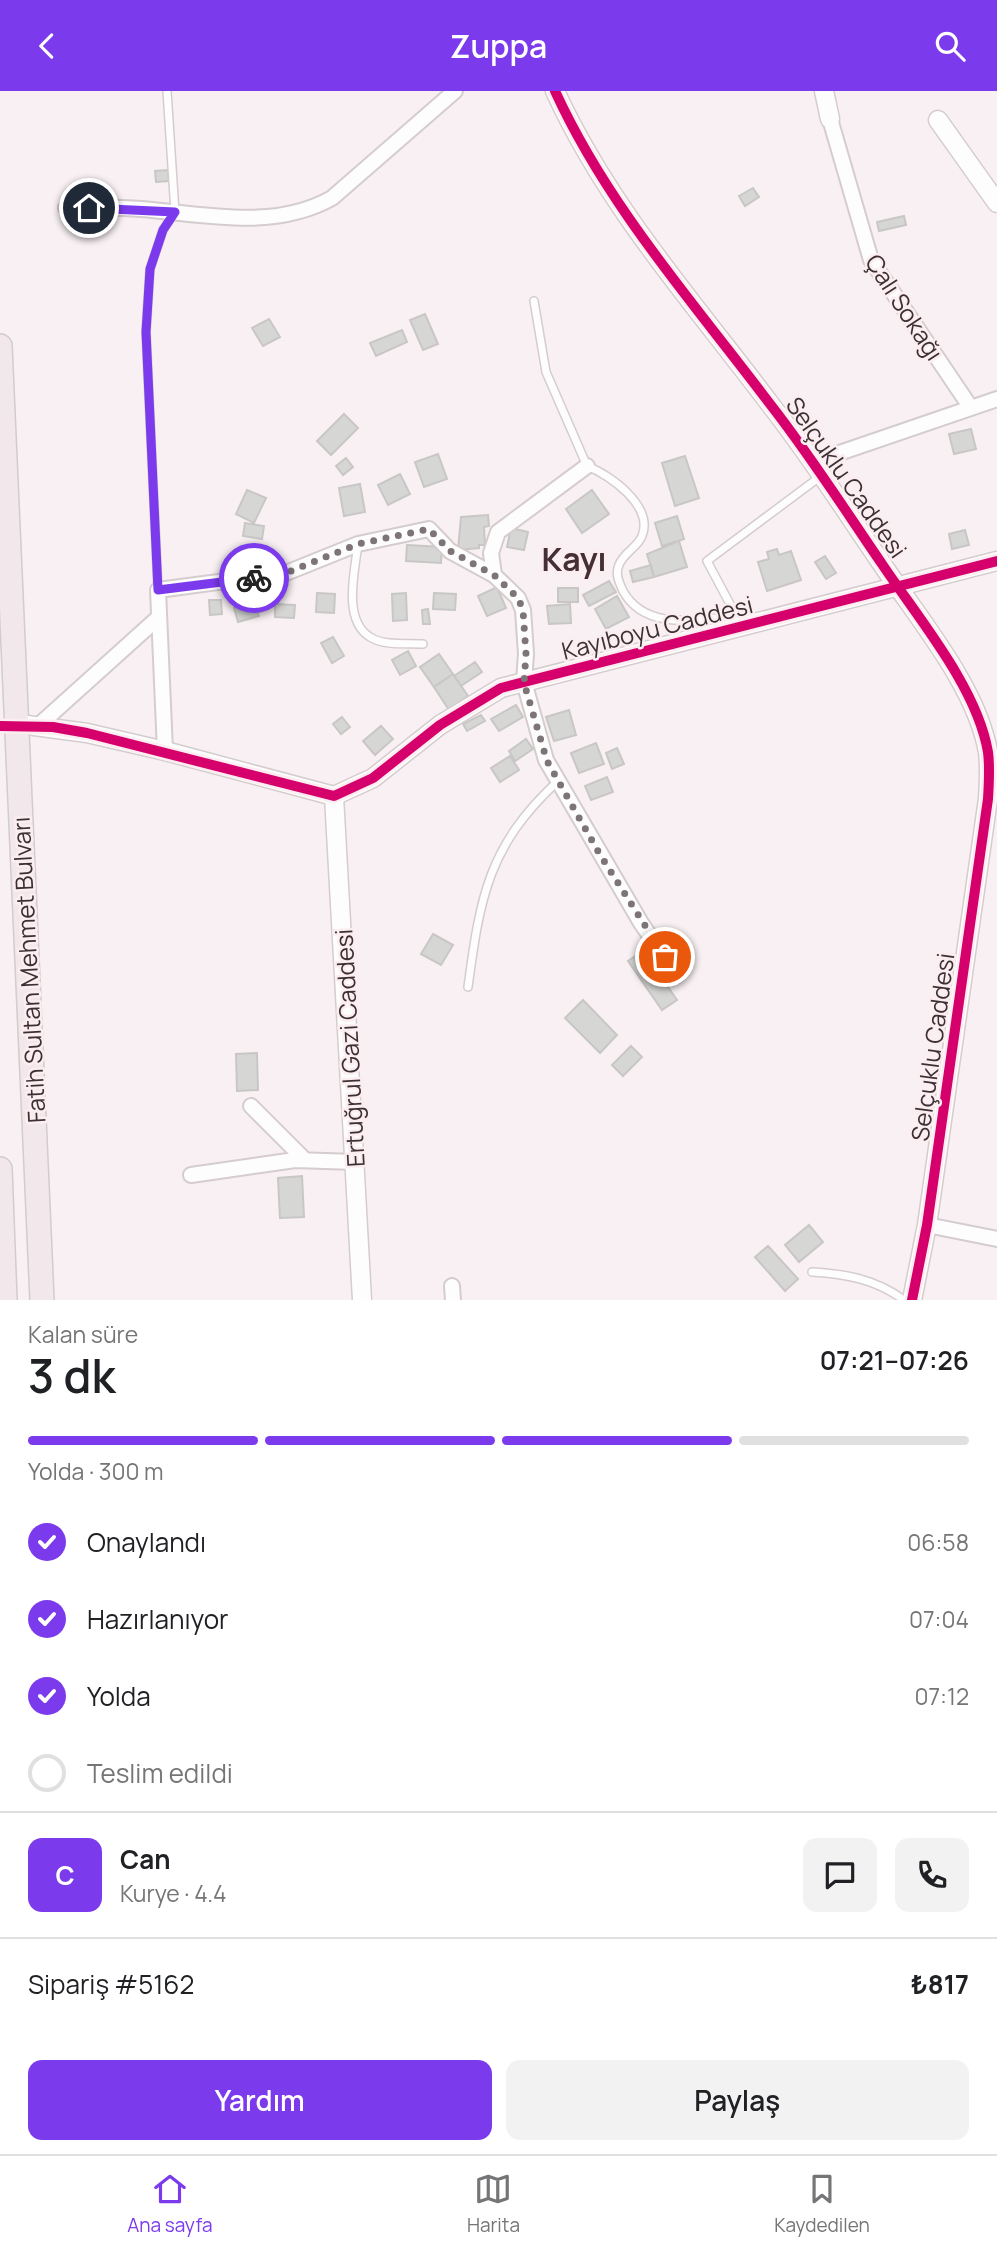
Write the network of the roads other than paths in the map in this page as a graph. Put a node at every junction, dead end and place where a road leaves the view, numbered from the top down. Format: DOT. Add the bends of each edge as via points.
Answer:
graph roads {
  1 [pos="167,91"];
  2 [pos="455,91"];
  3 [pos="555,91"];
  4 [pos="824,91"];
  5 [pos="830,119"];
  6 [pos="938,120"];
  7 [pos="997,203"];
  8 [pos="66,208"];
  9 [pos="175,212"];
  10 [pos="534,300"];
  11 [pos="0,346"];
  12 [pos="997,399"];
  13 [pos="971,408"];
  14 [pos="587,465"];
  15 [pos="817,469"];
  16 [pos="358,544"];
  17 [pos="997,561"];
  18 [pos="494,575"];
  19 [pos="898,588"];
  20 [pos="158,590"];
  21 [pos="159,617"];
  22 [pos="739,621"];
  23 [pos="424,643"];
  24 [pos="524,683"];
  25 [pos="33,726"];
  26 [pos="165,751"];
  27 [pos="557,782"];
  28 [pos="334,796"];
  29 [pos="993,800"];
  30 [pos="677,975"];
  31 [pos="468,987"];
  32 [pos="251,1106"];
  33 [pos="305,1160"];
  34 [pos="355,1162"];
  35 [pos="0,1169"];
  36 [pos="191,1175"];
  37 [pos="927,1225"];
  38 [pos="997,1239"];
  39 [pos="811,1272"];
  40 [pos="5,1300"];
  41 [pos="43,1300"];
  42 [pos="362,1300"];
  43 [pos="904,1300"];
  44 [pos="912,1300"];
  1 -- 9 [label="lane"];
  2 -- 9 [label="street" via="332,198 310,211 248,218"];
  3 -- 15 [label="street, Selçuklu Caddesi" via="585,148 662,265"];
  4 -- 5 [label="street"];
  5 -- 13 [label="street, Çalı Sokağı" via="871,260"];
  6 -- 7 [label="street"];
  8 -- 9 [label="street"];
  9 -- 20 [label="lane" via="163,230 150,269 146,332"];
  10 -- 14 [label="lane" via="547,372"];
  11 -- 41 [label="highway, Fatih Sultan Mehmet Bulvarı"];
  12 -- 13 [label="street"];
  13 -- 15 [label="street"];
  14 -- 18 [label="street" via="498,532 491,554"];
  14 -- 22 [label="lane" via="604,472 641,512 642,538 618,567 617,577 630,601 644,614 659,618"];
  15 -- 19 [label="street, Selçuklu Caddesi"];
  15 -- 22 [label="lane" via="707,561"];
  16 -- 18 [label="street" via="429,529 462,559"];
  16 -- 20 [label="street" via="286,573"];
  16 -- 23 [label="lane" via="353,600 360,628 381,641"];
  17 -- 19 [label="street, Kayıboyu Caddesi"];
  18 -- 24 [label="street" via="518,598 523,610"];
  19 -- 22 [label="street, Kayıboyu Caddesi"];
  19 -- 29 [label="street, Selçuklu Caddesi" via="975,712 988,752"];
  20 -- 21 [label="street"];
  21 -- 25 [label="street"];
  21 -- 26 [label="street"];
  22 -- 24 [label="street, Kayıboyu Caddesi"];
  24 -- 27 [label="street"];
  24 -- 28 [label="street, Kayıboyu Caddesi" via="474,702 373,778"];
  25 -- 26 [label="street"];
  26 -- 28 [label="street"];
  27 -- 30 [label="street"];
  27 -- 31 [label="lane" via="526,813 492,867 478,914"];
  28 -- 34 [label="street, Ertuğrul Gazi Caddesi"];
  29 -- 37 [label="street, Selçuklu Caddesi"];
  32 -- 33 [label="street"];
  33 -- 34 [label="street"];
  33 -- 36 [label="street"];
  34 -- 42 [label="street, Ertuğrul Gazi Caddesi"];
  35 -- 40 [label="highway"];
  37 -- 38 [label="street"];
  37 -- 44 [label="street, Selçuklu Caddesi"];
  39 -- 43 [label="lane" via="878,1283"];
}
